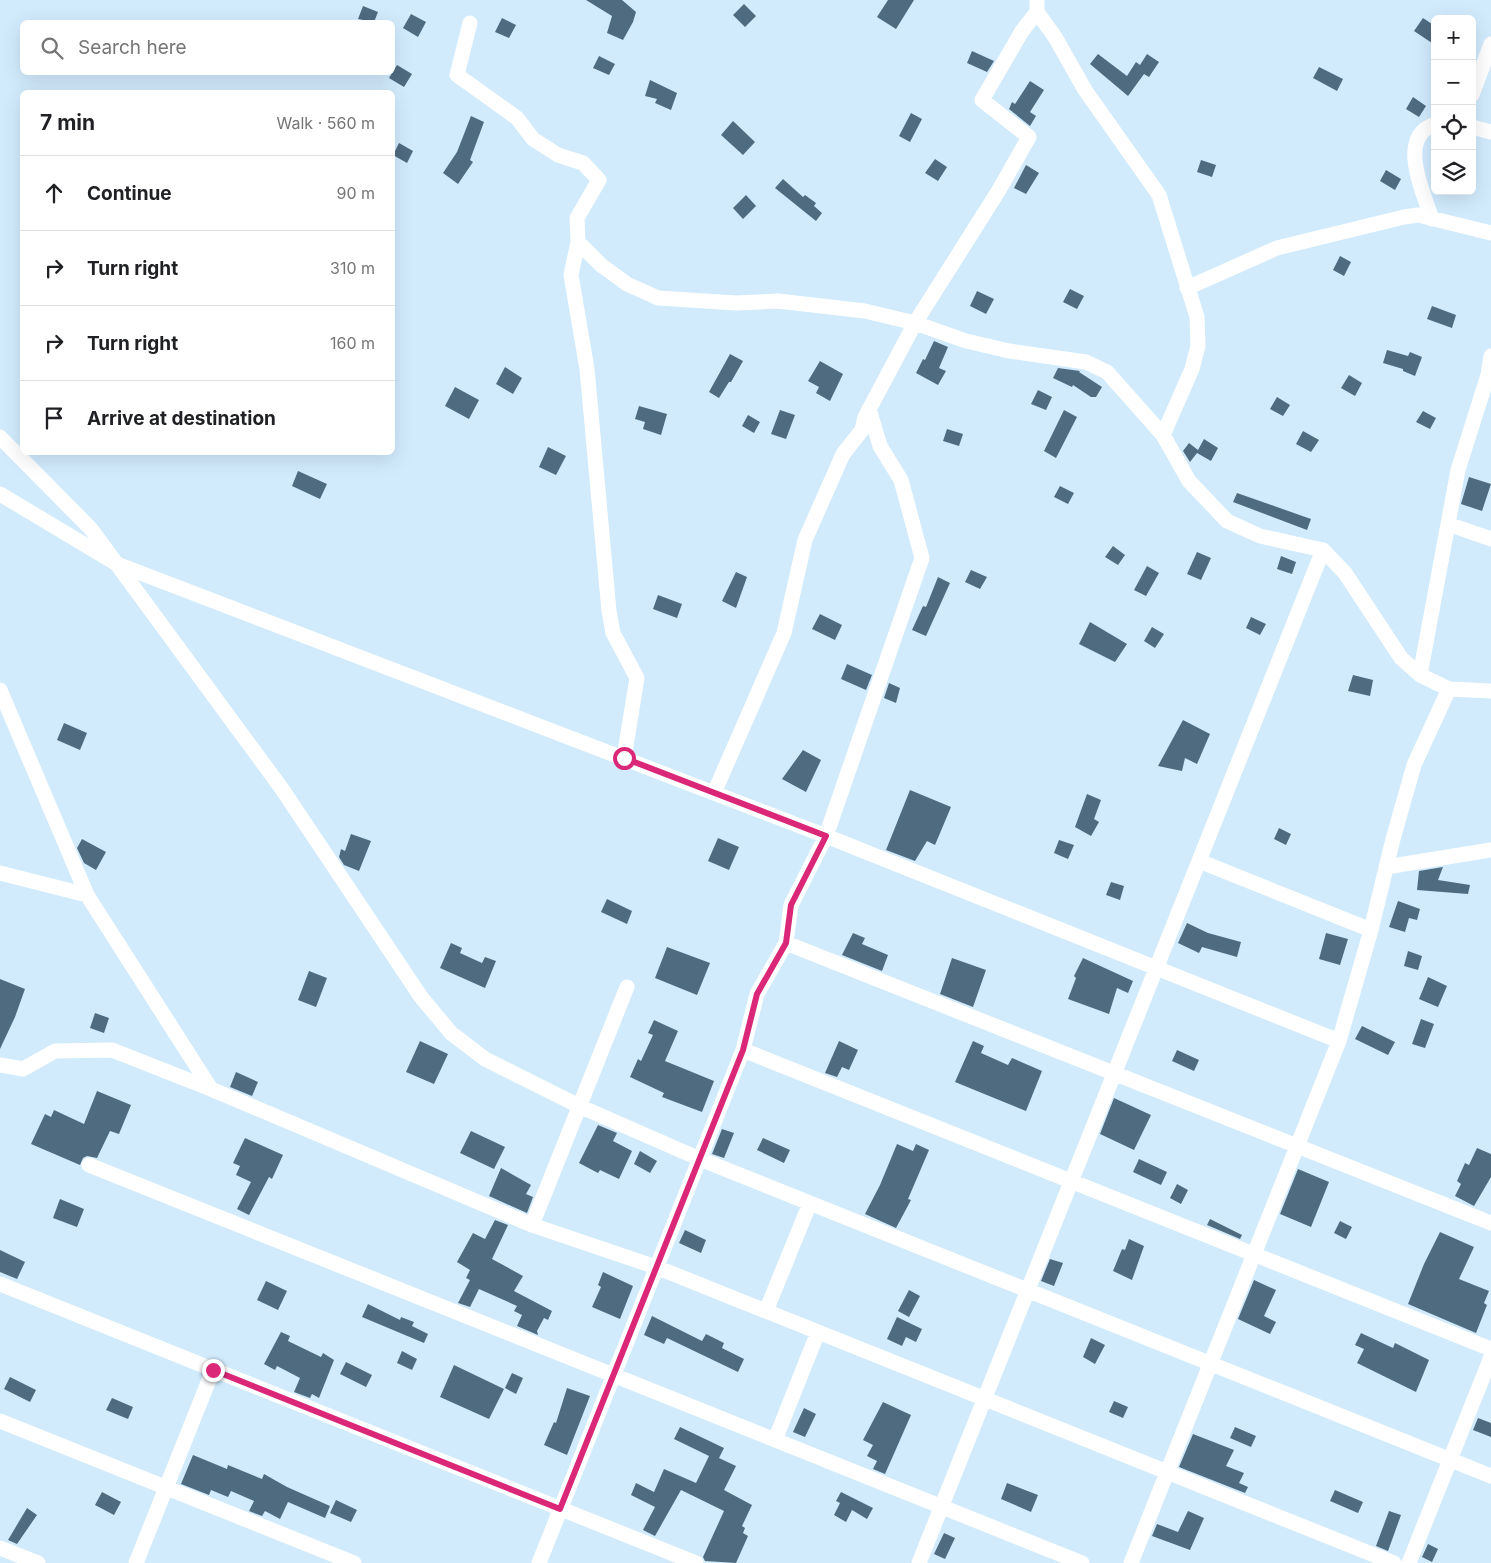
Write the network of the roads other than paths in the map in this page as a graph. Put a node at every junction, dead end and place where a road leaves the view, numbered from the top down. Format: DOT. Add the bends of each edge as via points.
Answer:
graph roads {
  1 [pos="1037,6"];
  2 [pos="470,22"];
  3 [pos="1491,44"];
  4 [pos="1476,84"];
  5 [pos="1431,127"];
  6 [pos="1476,128"];
  7 [pos="1491,132"];
  8 [pos="1432,218"];
  9 [pos="1491,233"];
  10 [pos="578,242"];
  11 [pos="1187,288"];
  12 [pos="915,323"];
  13 [pos="1491,356"];
  14 [pos="869,409"];
  15 [pos="1164,435"];
  16 [pos="0,437"];
  17 [pos="0,494"];
  18 [pos="1448,524"];
  19 [pos="1491,540"];
  20 [pos="1322,550"];
  21 [pos="117,564"];
  22 [pos="1420,675"];
  23 [pos="1449,689"];
  24 [pos="0,690"];
  25 [pos="1491,691"];
  26 [pos="624,758"];
  27 [pos="714,793"];
  28 [pos="826,836"];
  29 [pos="1491,850"];
  30 [pos="1199,861"];
  31 [pos="1386,868"];
  32 [pos="0,874"];
  33 [pos="87,895"];
  34 [pos="1371,930"];
  35 [pos="786,943"];
  36 [pos="1156,968"];
  37 [pos="627,987"];
  38 [pos="1339,1041"];
  39 [pos="743,1050"];
  40 [pos="0,1065"];
  41 [pos="1115,1072"];
  42 [pos="211,1089"];
  43 [pos="579,1106"];
  44 [pos="1297,1145"];
  45 [pos="700,1159"];
  46 [pos="89,1165"];
  47 [pos="1071,1180"];
  48 [pos="810,1203"];
  49 [pos="1491,1222"];
  50 [pos="532,1225"];
  51 [pos="1254,1254"];
  52 [pos="656,1267"];
  53 [pos="0,1284"];
  54 [pos="1028,1290"];
  55 [pos="766,1311"];
  56 [pos="818,1332"];
  57 [pos="1491,1349"];
  58 [pos="1491,1357"];
  59 [pos="1211,1363"];
  60 [pos="213,1370"];
  61 [pos="614,1375"];
  62 [pos="985,1399"];
  63 [pos="2,1426"];
  64 [pos="775,1440"];
  65 [pos="1450,1459"];
  66 [pos="1167,1472"];
  67 [pos="1491,1476"];
  68 [pos="166,1488"];
  69 [pos="942,1506"];
  70 [pos="560,1509"];
  71 [pos="0,1548"];
  72 [pos="38,1563"];
  73 [pos="136,1563"];
  74 [pos="354,1563"];
  75 [pos="539,1563"];
  76 [pos="696,1563"];
  77 [pos="919,1563"];
  78 [pos="1082,1563"];
  79 [pos="1131,1563"];
  80 [pos="1394,1563"];
  81 [pos="1409,1563"];
  1 -- 11 [label="street" via="1085,90 1159,195"];
  1 -- 12 [label="street" via="982,100 1029,137"];
  2 -- 10 [label="street" via="458,75 517,118 533,139 558,155 583,163 599,180 577,218"];
  3 -- 4 [label="street"];
  5 -- 8 [label="street" via="1415,146 1413,160"];
  6 -- 7 [label="street"];
  8 -- 9 [label="street"];
  8 -- 11 [label="street" via="1404,217 1277,248"];
  10 -- 12 [label="street" via="627,284 658,298 826,305"];
  10 -- 26 [label="street" via="571,275 587,369 609,611 613,633 636,678"];
  11 -- 15 [label="street" via="1197,317 1198,346 1192,369"];
  12 -- 14 [label="street"];
  12 -- 15 [label="street" via="966,341 1009,351 1086,362 1107,372"];
  13 -- 18 [label="street" via="1458,470"];
  14 -- 27 [label="street" via="862,430 843,454 805,540 784,633"];
  14 -- 28 [label="street" via="880,446 901,480 922,558"];
  15 -- 20 [label="street" via="1189,481 1227,521 1260,536"];
  16 -- 21 [label="street" via="73,509"];
  17 -- 21 [label="street"];
  18 -- 19 [label="street"];
  18 -- 22 [label="street"];
  20 -- 22 [label="street" via="1345,573 1401,658"];
  20 -- 30 [label="street"];
  21 -- 26 [label="street"];
  21 -- 43 [label="street" via="282,789 421,997 451,1033 485,1058"];
  22 -- 23 [label="street"];
  23 -- 25 [label="street"];
  23 -- 31 [label="street" via="1414,765"];
  24 -- 33 [label="street"];
  26 -- 27 [label="street"];
  27 -- 28 [label="street"];
  28 -- 35 [label="street" via="791,905"];
  28 -- 36 [label="street"];
  29 -- 31 [label="street"];
  30 -- 34 [label="street"];
  30 -- 36 [label="street"];
  31 -- 34 [label="street"];
  32 -- 33 [label="street"];
  33 -- 42 [label="street"];
  34 -- 38 [label="street"];
  35 -- 39 [label="street" via="757,994"];
  35 -- 41 [label="street"];
  36 -- 38 [label="street"];
  36 -- 41 [label="street"];
  37 -- 43 [label="street"];
  38 -- 44 [label="street"];
  39 -- 45 [label="street"];
  39 -- 47 [label="street"];
  40 -- 42 [label="street" via="23,1069 55,1051 112,1050"];
  41 -- 44 [label="street"];
  41 -- 47 [label="street"];
  42 -- 50 [label="street"];
  43 -- 45 [label="street"];
  43 -- 50 [label="street"];
  44 -- 49 [label="street"];
  44 -- 51 [label="street"];
  45 -- 48 [label="street"];
  45 -- 52 [label="street"];
  46 -- 61 [label="street"];
  47 -- 51 [label="street"];
  47 -- 54 [label="street"];
  48 -- 54 [label="street"];
  48 -- 55 [label="street"];
  50 -- 52 [label="street"];
  51 -- 57 [label="street"];
  51 -- 59 [label="street"];
  52 -- 55 [label="street"];
  52 -- 61 [label="street"];
  53 -- 60 [label="street"];
  54 -- 59 [label="street"];
  54 -- 62 [label="street"];
  55 -- 56 [label="street"];
  56 -- 62 [label="street"];
  56 -- 64 [label="street"];
  58 -- 65 [label="street"];
  59 -- 65 [label="street"];
  59 -- 66 [label="street"];
  60 -- 68 [label="street"];
  60 -- 70 [label="street"];
  61 -- 64 [label="street"];
  61 -- 70 [label="street"];
  62 -- 66 [label="street"];
  62 -- 69 [label="street"];
  63 -- 68 [label="street"];
  64 -- 69 [label="street"];
  65 -- 67 [label="street"];
  65 -- 81 [label="street"];
  66 -- 79 [label="street"];
  66 -- 80 [label="street"];
  68 -- 73 [label="street"];
  68 -- 74 [label="street"];
  69 -- 77 [label="street"];
  69 -- 78 [label="street"];
  70 -- 75 [label="street"];
  70 -- 76 [label="street"];
  71 -- 72 [label="street"];
}
